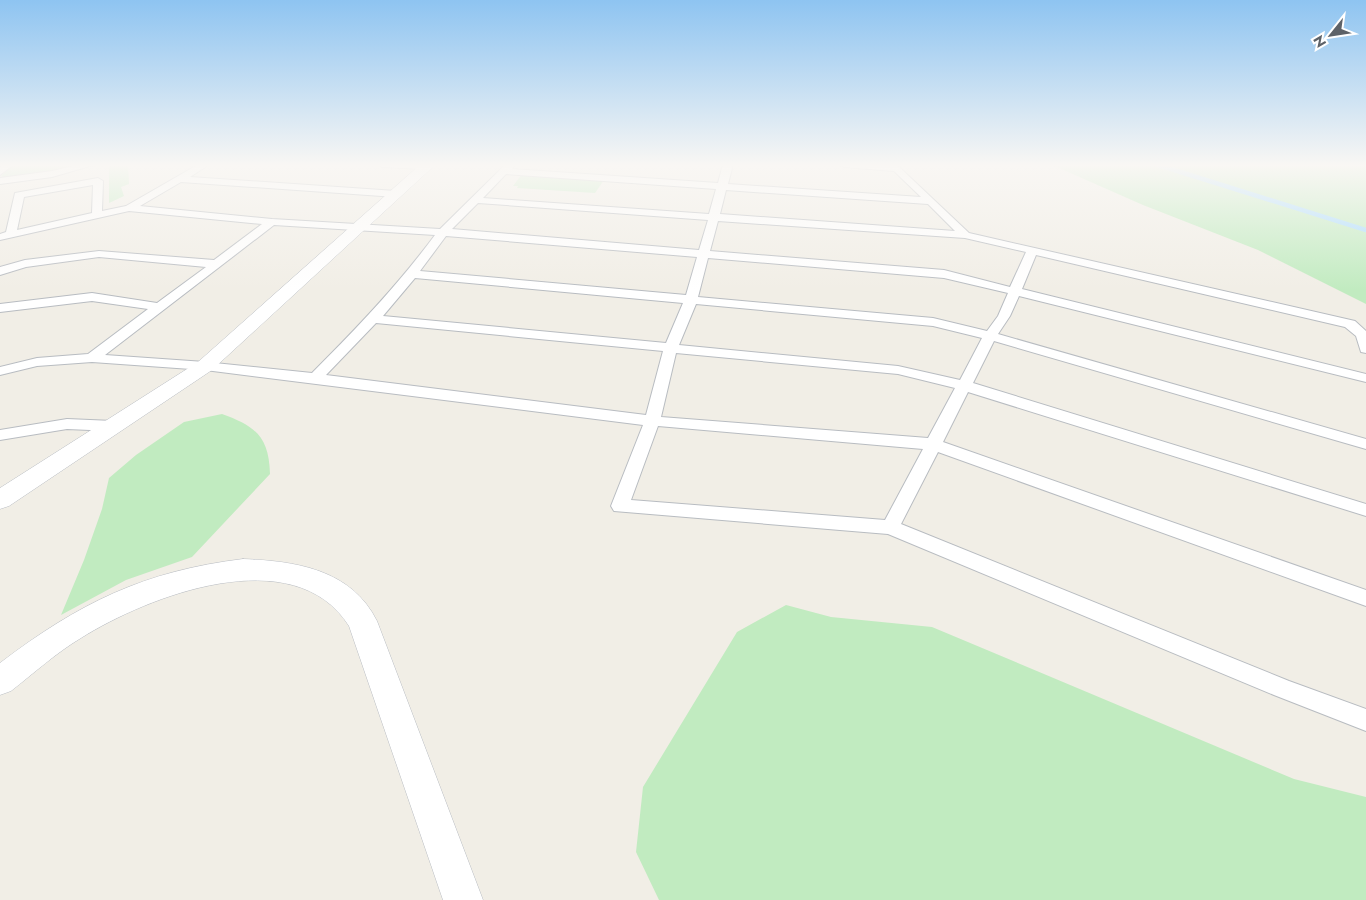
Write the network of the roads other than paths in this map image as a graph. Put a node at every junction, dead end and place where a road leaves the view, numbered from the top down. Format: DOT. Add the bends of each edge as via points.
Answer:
graph roads {
  1 [pos="17,206"];
  2 [pos="98,206"];
  3 [pos="133,206"];
  4 [pos="383,206"];
  5 [pos="469,206"];
  6 [pos="559,206"];
  7 [pos="716,206"];
  8 [pos="936,206"];
  9 [pos="129,208"];
  10 [pos="98,215"];
  11 [pos="713,217"];
  12 [pos="272,222"];
  13 [pos="359,228"];
  14 [pos="443,232"];
  15 [pos="11,234"];
  16 [pos="965,235"];
  17 [pos="0,237"];
  18 [pos="1032,251"];
  19 [pos="702,254"];
  20 [pos="217,264"];
  21 [pos="0,270"];
  22 [pos="412,274"];
  23 [pos="1015,292"];
  24 [pos="691,300"];
  25 [pos="156,307"];
  26 [pos="0,308"];
  27 [pos="373,319"];
  28 [pos="990,336"];
  29 [pos="671,347"];
  30 [pos="1366,348"];
  31 [pos="92,358"];
  32 [pos="205,366"];
  33 [pos="0,372"];
  34 [pos="315,378"];
  35 [pos="1366,378"];
  36 [pos="966,386"];
  37 [pos="652,421"];
  38 [pos="113,426"];
  39 [pos="0,435"];
  40 [pos="933,444"];
  41 [pos="1366,444"];
  42 [pos="0,500"];
  43 [pos="1366,510"];
  44 [pos="890,527"];
  45 [pos="1366,598"];
  46 [pos="0,681"];
  47 [pos="1366,720"];
  48 [pos="463,900"];
  1 -- 15 [label="street"];
  2 -- 10 [label="street"];
  3 -- 9 [label="street"];
  4 -- 13 [label="street"];
  5 -- 14 [label="street"];
  6 -- 11 [label="street"];
  7 -- 11 [label="street"];
  8 -- 16 [label="street"];
  9 -- 10 [label="street"];
  9 -- 12 [label="street"];
  10 -- 15 [label="street"];
  11 -- 16 [label="street"];
  11 -- 19 [label="street"];
  12 -- 13 [label="street"];
  12 -- 20 [label="street"];
  13 -- 14 [label="street"];
  13 -- 32 [label="street"];
  14 -- 19 [label="street"];
  14 -- 22 [label="street"];
  15 -- 17 [label="street"];
  16 -- 18 [label="street"];
  18 -- 23 [label="street"];
  18 -- 30 [label="street" via="1350,324 1362,335"];
  19 -- 23 [label="street" via="944,274"];
  19 -- 24 [label="street"];
  20 -- 21 [label="street" via="99,254"];
  20 -- 25 [label="street"];
  22 -- 24 [label="street"];
  22 -- 27 [label="street"];
  23 -- 28 [label="street"];
  23 -- 35 [label="street"];
  24 -- 28 [label="street" via="933,322"];
  24 -- 29 [label="street"];
  25 -- 26 [label="street" via="92,298"];
  25 -- 31 [label="street"];
  27 -- 29 [label="street"];
  27 -- 34 [label="street"];
  28 -- 36 [label="street"];
  28 -- 41 [label="street"];
  29 -- 36 [label="street" via="898,370"];
  29 -- 37 [label="street"];
  31 -- 32 [label="street"];
  31 -- 33 [label="street" via="37,362"];
  32 -- 34 [label="street"];
  32 -- 38 [label="street"];
  34 -- 37 [label="street"];
  36 -- 40 [label="street"];
  36 -- 43 [label="street"];
  37 -- 40 [label="street"];
  37 -- 44 [label="street" via="620,506"];
  38 -- 39 [label="street" via="67,424"];
  38 -- 42 [label="street"];
  40 -- 44 [label="street"];
  40 -- 45 [label="street"];
  44 -- 47 [label="street"];
  46 -- 48 [label="street" via="70,629 126,600 196,577 252,569 300,574 326,585 346,598 362,621"];
}
